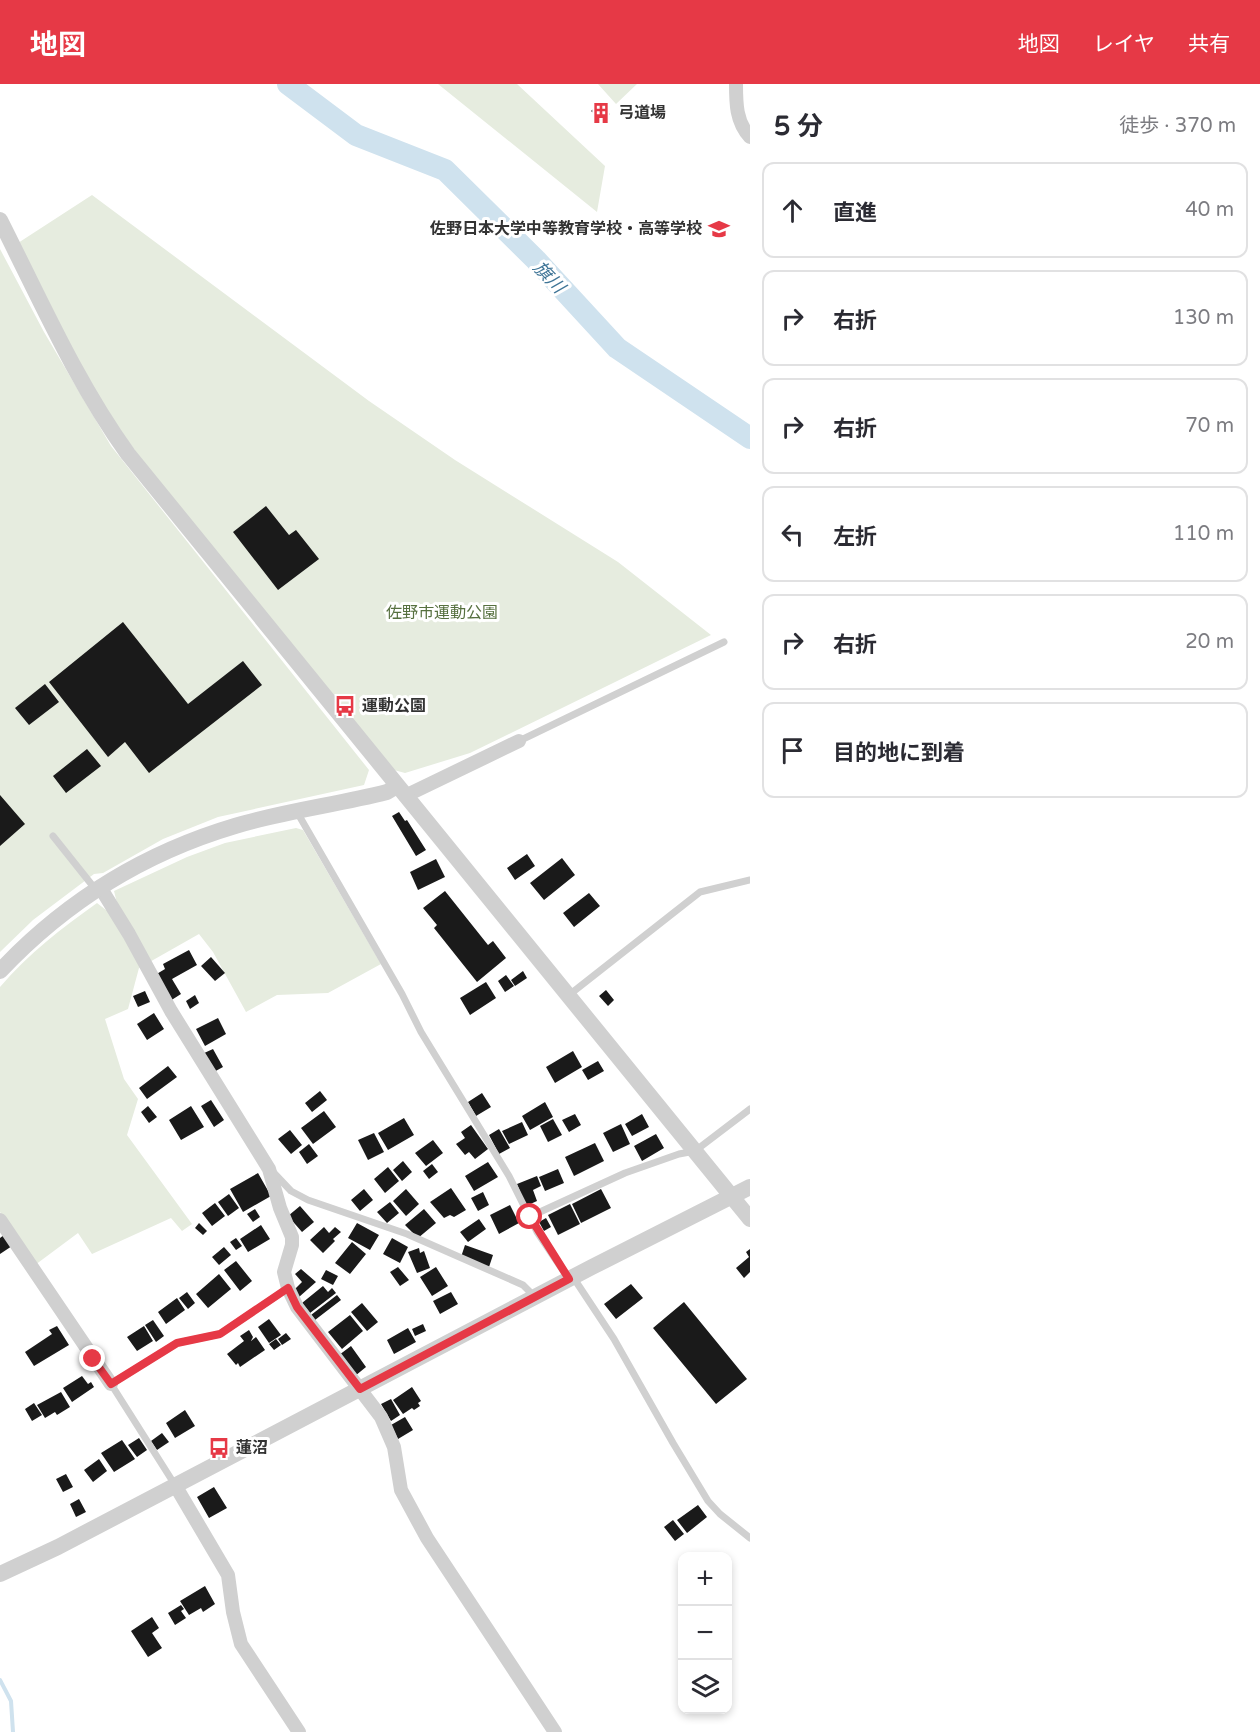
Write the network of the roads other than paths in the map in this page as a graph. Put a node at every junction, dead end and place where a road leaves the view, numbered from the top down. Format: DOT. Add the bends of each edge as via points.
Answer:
graph roads {
  1 [pos="736,84"];
  2 [pos="750,137"];
  3 [pos="0,220"];
  4 [pos="724,642"];
  5 [pos="519,741"];
  6 [pos="401,791"];
  7 [pos="297,812"];
  8 [pos="53,836"];
  9 [pos="750,880"];
  10 [pos="98,888"];
  11 [pos="0,971"];
  12 [pos="569,995"];
  13 [pos="750,1109"];
  14 [pos="695,1151"];
  15 [pos="269,1169"];
  16 [pos="750,1187"];
  17 [pos="731,1196"];
  18 [pos="530,1217"];
  19 [pos="750,1219"];
  20 [pos="0,1220"];
  21 [pos="571,1278"];
  22 [pos="288,1288"];
  23 [pos="536,1297"];
  24 [pos="111,1384"];
  25 [pos="360,1389"];
  26 [pos="175,1485"];
  27 [pos="750,1538"];
  28 [pos="0,1574"];
  29 [pos="299,1732"];
  30 [pos="555,1732"];
  1 -- 2 [label="street" via="736,112"];
  3 -- 6 [label="street" via="111,430"];
  4 -- 5 [label="lane"];
  5 -- 6 [label="street"];
  6 -- 7 [label="street"];
  6 -- 12 [label="street"];
  7 -- 10 [label="street" via="236,825 177,846"];
  7 -- 18 [label="lane"];
  8 -- 10 [label="lane"];
  9 -- 12 [label="lane" via="700,892"];
  10 -- 11 [label="street" via="34,936"];
  10 -- 15 [label="street"];
  12 -- 14 [label="street"];
  13 -- 14 [label="lane"];
  14 -- 17 [label="street"];
  14 -- 18 [label="lane" via="625,1173"];
  15 -- 22 [label="street" via="292,1237 284,1272"];
  15 -- 23 [label="lane" via="291,1191 308,1200 407,1234 514,1281"];
  16 -- 17 [label="street"];
  17 -- 19 [label="street"];
  17 -- 21 [label="street"];
  18 -- 21 [label="lane"];
  20 -- 24 [label="street"];
  21 -- 23 [label="street"];
  21 -- 27 [label="lane" via="615,1339 708,1501"];
  22 -- 24 [label="lane" via="220,1334 177,1343"];
  22 -- 25 [label="street" via="297,1307"];
  23 -- 25 [label="street"];
  24 -- 26 [label="lane"];
  25 -- 26 [label="street"];
  25 -- 30 [label="street" via="388,1431 401,1490 422,1527"];
  26 -- 28 [label="street"];
  26 -- 29 [label="street" via="228,1575 241,1644"];
}
